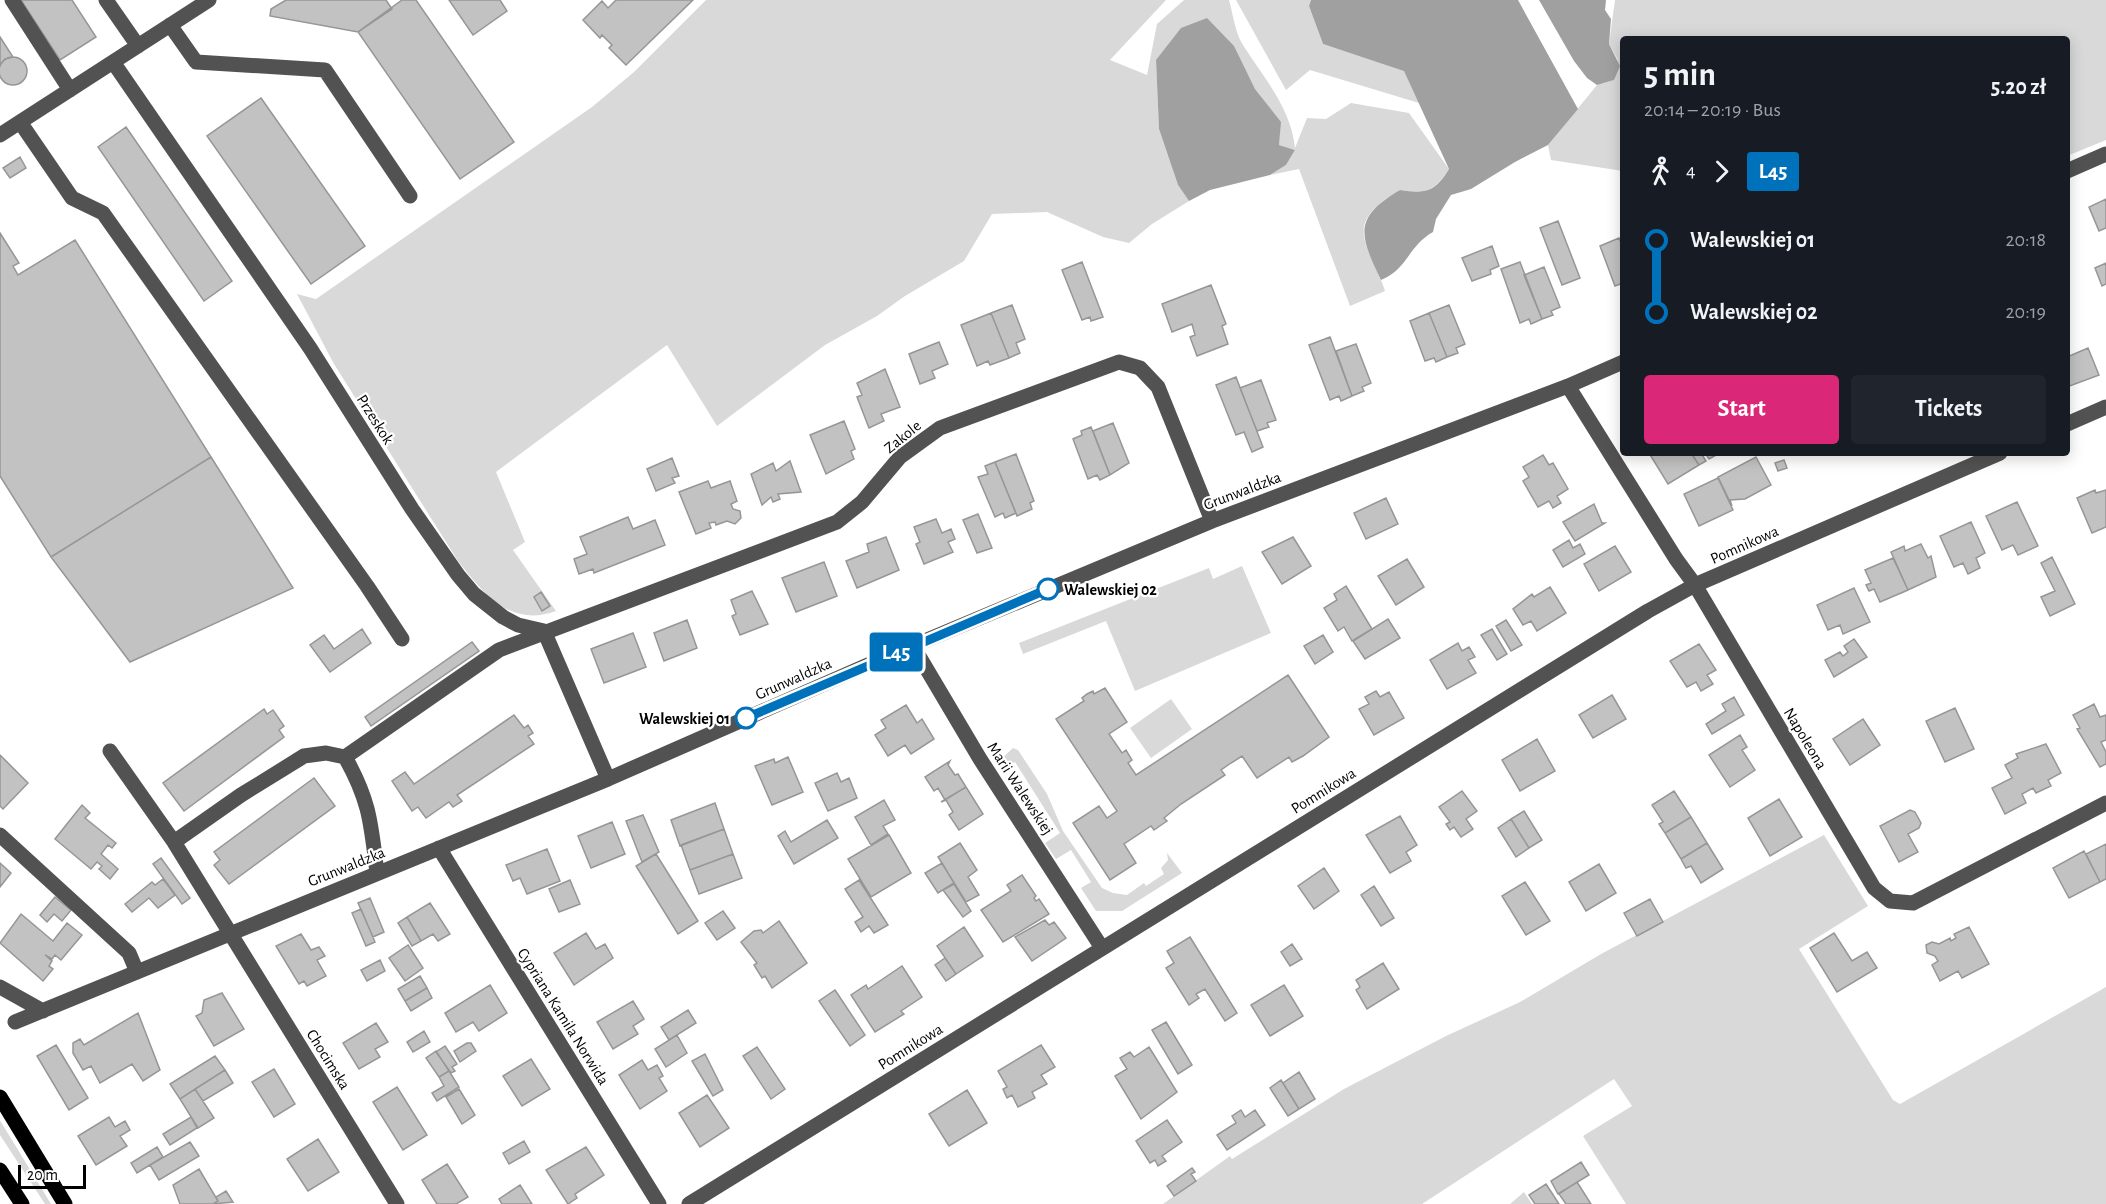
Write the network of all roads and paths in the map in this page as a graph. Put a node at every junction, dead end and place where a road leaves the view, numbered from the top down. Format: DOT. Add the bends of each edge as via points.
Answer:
graph roads {
  1 [pos="12,0"];
  2 [pos="106,0"];
  3 [pos="209,0"];
  4 [pos="170,26"];
  5 [pos="138,46"];
  6 [pos="113,63"];
  7 [pos="70,90"];
  8 [pos="20,122"];
  9 [pos="0,135"];
  10 [pos="2106,154"];
  11 [pos="2070,170"];
  12 [pos="410,196"];
  13 [pos="1620,363"];
  14 [pos="1568,386"];
  15 [pos="2106,407"];
  16 [pos="2070,423"];
  17 [pos="1993,456"];
  18 [pos="1212,521"];
  19 [pos="1695,585"];
  20 [pos="544,631"];
  21 [pos="402,639"];
  22 [pos="913,646"];
  23 [pos="110,751"];
  24 [pos="345,757"];
  25 [pos="608,780"];
  26 [pos="2106,803"];
  27 [pos="0,835"];
  28 [pos="174,842"];
  29 [pos="439,848"];
  30 [pos="376,873"];
  31 [pos="230,933"];
  32 [pos="1102,948"];
  33 [pos="137,972"];
  34 [pos="0,987"];
  35 [pos="43,1011"];
  36 [pos="15,1022"];
  37 [pos="0,1097"];
  38 [pos="0,1170"];
  39 [pos="22,1204"];
  40 [pos="65,1204"];
  41 [pos="397,1204"];
  42 [pos="659,1204"];
  43 [pos="689,1204"];
  1 -- 7 [label="street"];
  2 -- 5 [label="street"];
  3 -- 4 [label="street"];
  4 -- 5 [label="street"];
  4 -- 12 [label="street" via="196,62 325,70"];
  5 -- 6 [label="street"];
  6 -- 7 [label="street"];
  6 -- 20 [label="street, Przeskok" via="310,348 458,575 503,617"];
  7 -- 8 [label="street"];
  8 -- 9 [label="street"];
  8 -- 21 [label="street" via="72,198 103,213"];
  10 -- 11 [label="street"];
  13 -- 14 [label="street, Grunwaldzka"];
  14 -- 18 [label="street, Grunwaldzka"];
  14 -- 19 [label="street, Napoleona"];
  15 -- 16 [label="street"];
  17 -- 19 [label="street, Pomnikowa"];
  18 -- 20 [label="street, Zakole" via="1158,387 1140,368 1119,362 940,428 900,457 862,502 837,522"];
  18 -- 22 [label="street, Grunwaldzka"];
  19 -- 26 [label="street, Napoleona" via="1874,888 1890,901 1913,903"];
  19 -- 32 [label="street, Pomnikowa"];
  20 -- 24 [label="street, Zakole" via="499,650"];
  20 -- 25 [label="street"];
  22 -- 25 [label="street, Grunwaldzka"];
  22 -- 32 [label="street, Marii Walewskiej" via="980,759"];
  23 -- 28 [label="street, Chocimska"];
  24 -- 28 [label="street" via="326,753 304,756"];
  24 -- 30 [label="street" via="362,788 370,816"];
  25 -- 29 [label="street, Grunwaldzka"];
  27 -- 33 [label="street" via="129,953"];
  28 -- 31 [label="street, Chocimska"];
  29 -- 30 [label="street, Grunwaldzka"];
  29 -- 42 [label="street, Cypriana Kamila Norwida"];
  30 -- 31 [label="street, Grunwaldzka"];
  31 -- 33 [label="street, Grunwaldzka"];
  31 -- 41 [label="street, Chocimska"];
  32 -- 43 [label="street, Pomnikowa"];
  33 -- 35 [label="street, Grunwaldzka"];
  34 -- 35 [label="street"];
  35 -- 36 [label="street, Grunwaldzka"];
  37 -- 40 [label="main road"];
  38 -- 39 [label="main road"];
}
